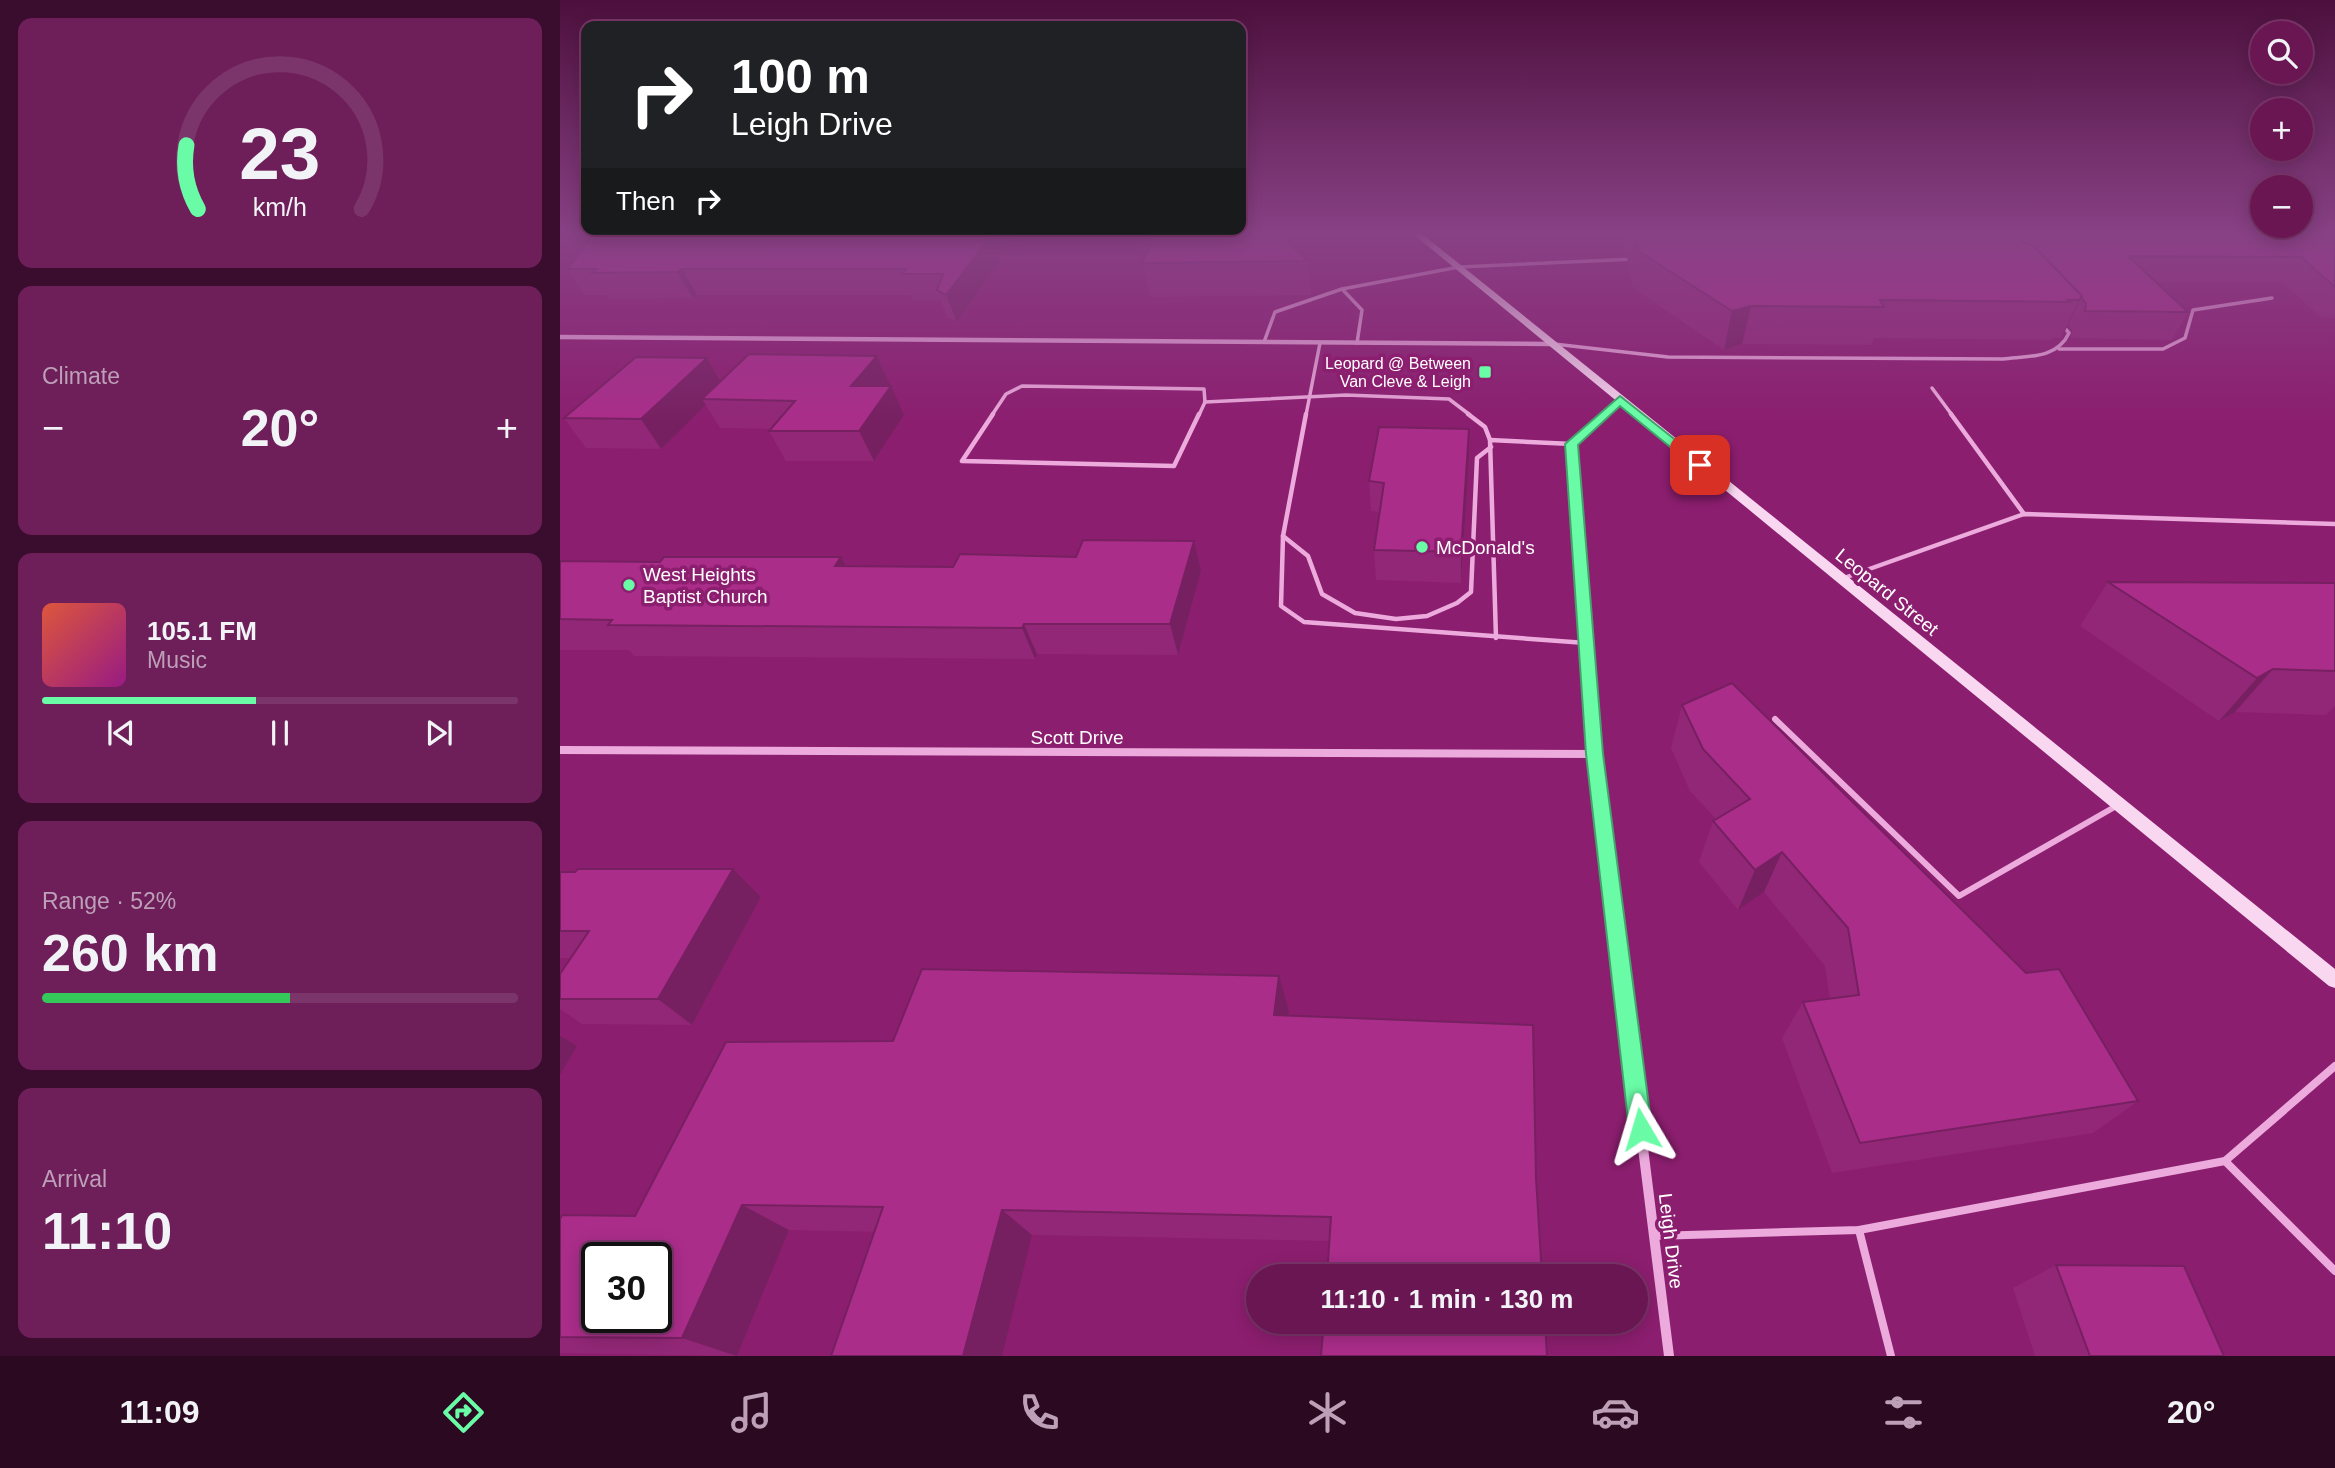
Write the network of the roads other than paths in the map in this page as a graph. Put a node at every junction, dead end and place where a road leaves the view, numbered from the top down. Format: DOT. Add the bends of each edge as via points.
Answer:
graph roads {
  1 [pos="1321,296"];
  2 [pos="1349,296"];
  3 [pos="1494,296"];
  4 [pos="2272,298"];
  5 [pos="2062,324"];
  6 [pos="560,337"];
  7 [pos="1264,342"];
  8 [pos="1357,343"];
  9 [pos="1320,344"];
  10 [pos="1551,344"];
  11 [pos="2059,349"];
  12 [pos="1932,388"];
  13 [pos="1310,399"];
  14 [pos="1620,400"];
  15 [pos="1205,402"];
  16 [pos="1491,444"];
  17 [pos="1572,444"];
  18 [pos="2024,514"];
  19 [pos="2335,524"];
  20 [pos="1283,536"];
  21 [pos="1841,579"];
  22 [pos="1496,638"];
  23 [pos="1586,643"];
  24 [pos="1775,719"];
  25 [pos="560,750"];
  26 [pos="1594,754"];
  27 [pos="2118,805"];
  28 [pos="2335,980"];
  29 [pos="2335,1066"];
  30 [pos="2225,1161"];
  31 [pos="1858,1230"];
  32 [pos="1654,1236"];
  33 [pos="2335,1271"];
  34 [pos="1669,1356"];
  35 [pos="1891,1356"];
  1 -- 7 [label="lane" via="1275,312"];
  2 -- 8 [label="lane" via="1362,310"];
  3 -- 10 [label="main road, Leopard Street"];
  4 -- 11 [label="lane" via="2193,310 2185,338 2163,349"];
  5 -- 11 [label="lane" via="2069,333"];
  6 -- 7 [label="street"];
  7 -- 9 [label="street"];
  8 -- 9 [label="street"];
  8 -- 10 [label="street"];
  9 -- 13 [label="lane"];
  10 -- 11 [label="lane" via="1668,357 2003,359"];
  10 -- 14 [label="main road, Leopard Street"];
  12 -- 18 [label="lane"];
  13 -- 15 [label="lane"];
  13 -- 16 [label="lane" via="1346,395 1449,399 1485,427"];
  13 -- 20 [label="lane"];
  14 -- 17 [label="street"];
  14 -- 21 [label="main road, Leopard Street"];
  15 -- 15 [label="lane" via="1204,388 1022,386 1006,394 962,461 1174,466"];
  16 -- 17 [label="lane"];
  16 -- 20 [label="lane" via="1478,458 1471,592 1437,612 1396,619 1355,613 1322,594 1308,555"];
  16 -- 22 [label="lane"];
  17 -- 23 [label="street, Leigh Drive"];
  18 -- 19 [label="lane"];
  18 -- 21 [label="lane"];
  20 -- 22 [label="lane" via="1281,606 1304,622"];
  21 -- 27 [label="main road, Leopard Street"];
  22 -- 23 [label="lane"];
  23 -- 26 [label="street, Leigh Drive"];
  24 -- 27 [label="lane" via="1959,896"];
  25 -- 26 [label="street, Scott Drive"];
  26 -- 32 [label="street, Leigh Drive"];
  27 -- 28 [label="main road, Leopard Street"];
  29 -- 30 [label="lane"];
  30 -- 31 [label="lane"];
  30 -- 33 [label="lane"];
  31 -- 32 [label="lane"];
  31 -- 35 [label="lane"];
  32 -- 34 [label="street, Leigh Drive"];
}
